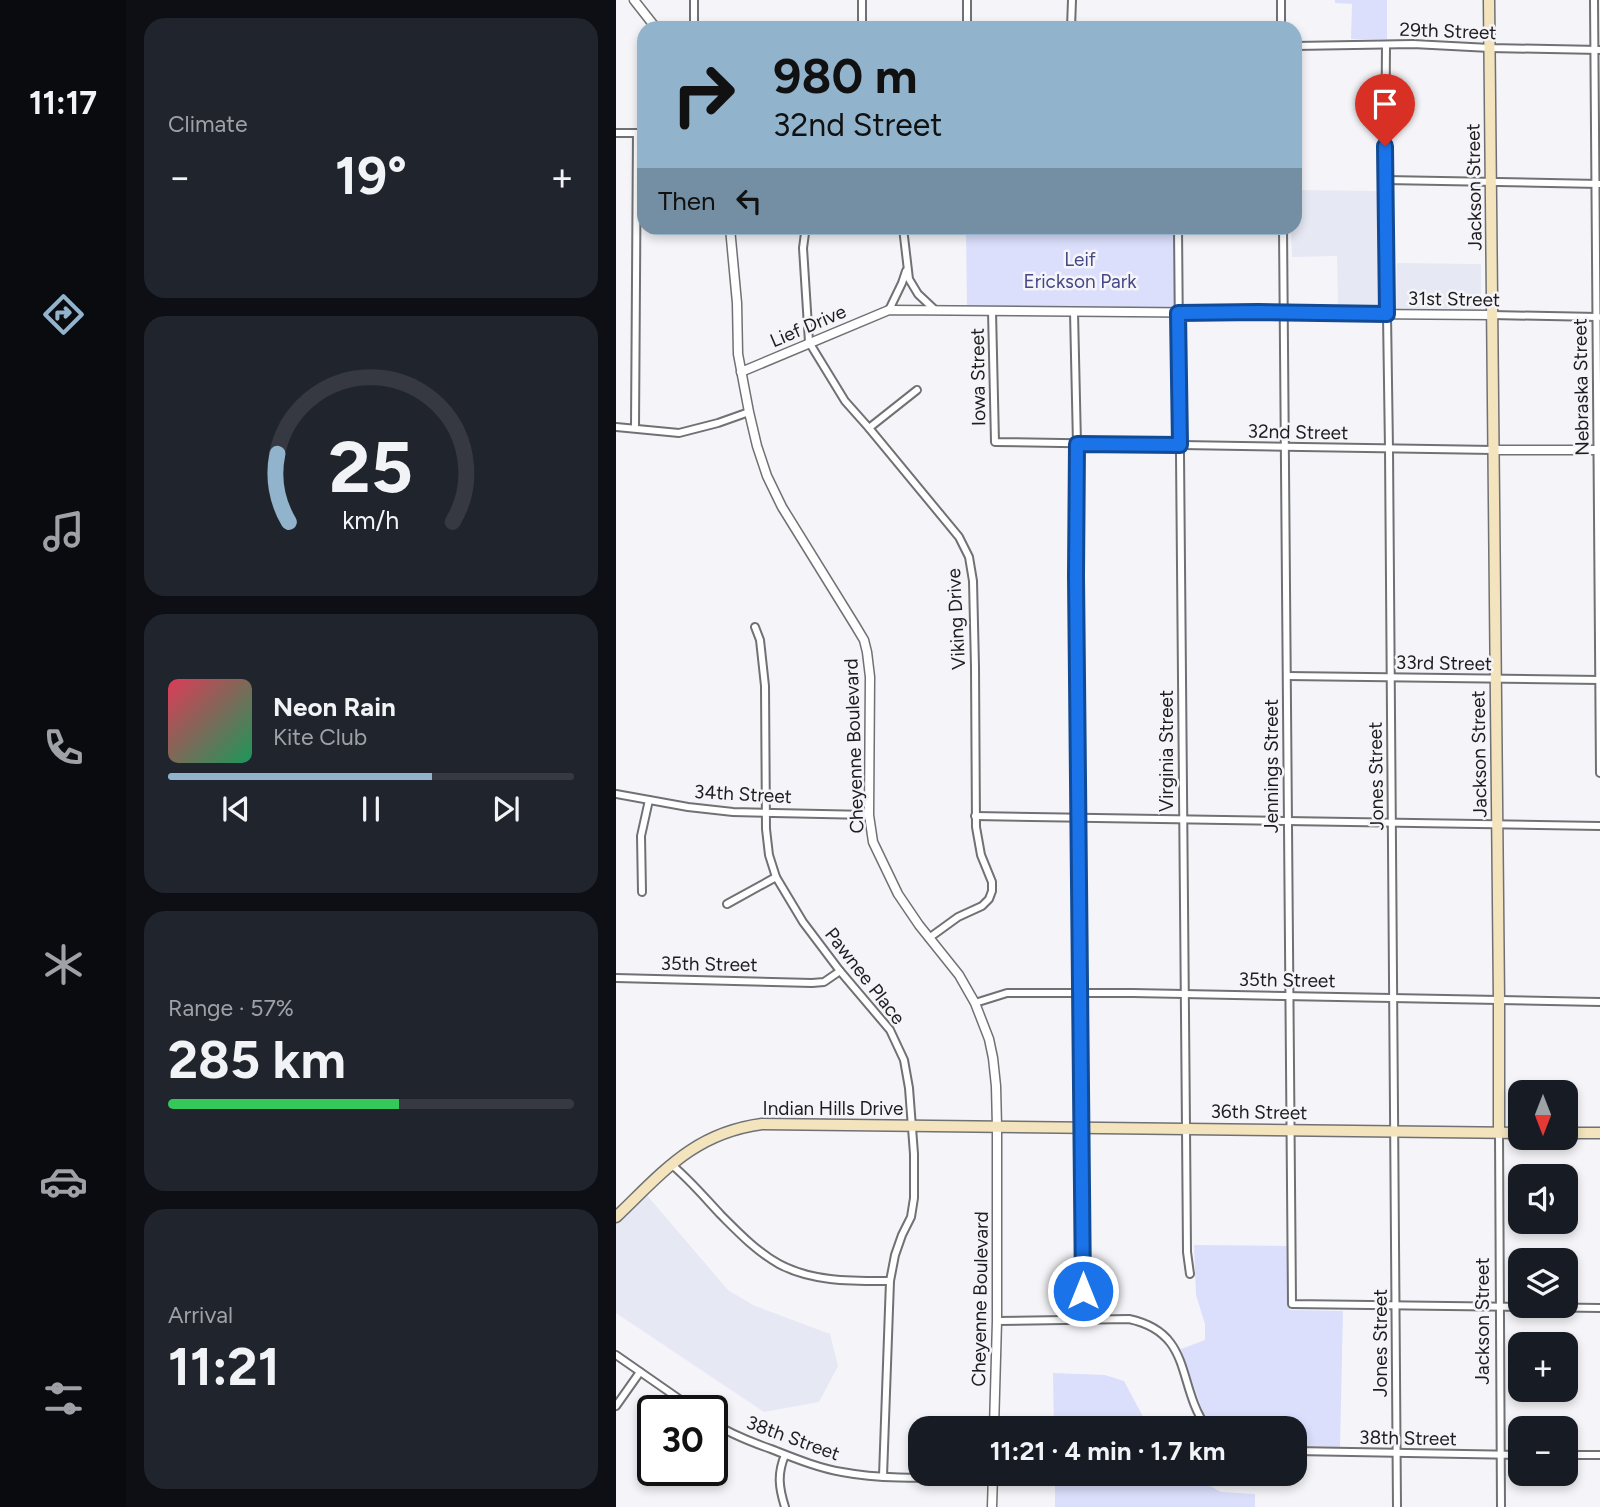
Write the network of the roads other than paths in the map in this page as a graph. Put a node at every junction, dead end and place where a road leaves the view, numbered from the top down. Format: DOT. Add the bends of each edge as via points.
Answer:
graph roads {
  1 [pos="634,0"];
  2 [pos="694,0"];
  3 [pos="862,0"];
  4 [pos="967,0"];
  5 [pos="1072,0"];
  6 [pos="1281,0"];
  7 [pos="1489,0"];
  8 [pos="1594,0"];
  9 [pos="650,21"];
  10 [pos="694,21"];
  11 [pos="862,21"];
  12 [pos="967,21"];
  13 [pos="1071,21"];
  14 [pos="1281,21"];
  15 [pos="1386,45"];
  16 [pos="1302,46"];
  17 [pos="1490,48"];
  18 [pos="1597,50"];
  19 [pos="616,133"];
  20 [pos="637,133"];
  21 [pos="1385,180"];
  22 [pos="1491,181"];
  23 [pos="1597,184"];
  24 [pos="639,235"];
  25 [pos="731,235"];
  26 [pos="805,235"];
  27 [pos="904,235"];
  28 [pos="1178,235"];
  29 [pos="1283,235"];
  30 [pos="907,270"];
  31 [pos="889,310"];
  32 [pos="935,310"];
  33 [pos="992,311"];
  34 [pos="1074,312"];
  35 [pos="1285,312"];
  36 [pos="1178,313"];
  37 [pos="1387,314"];
  38 [pos="1493,315"];
  39 [pos="1598,317"];
  40 [pos="809,342"];
  41 [pos="741,372"];
  42 [pos="917,390"];
  43 [pos="749,412"];
  44 [pos="616,427"];
  45 [pos="635,428"];
  46 [pos="869,428"];
  47 [pos="995,442"];
  48 [pos="1077,444"];
  49 [pos="1180,445"];
  50 [pos="1284,447"];
  51 [pos="1389,449"];
  52 [pos="1494,450"];
  53 [pos="1599,450"];
  54 [pos="755,627"];
  55 [pos="1287,676"];
  56 [pos="1391,678"];
  57 [pos="1495,679"];
  58 [pos="1600,680"];
  59 [pos="1600,774"];
  60 [pos="616,794"];
  61 [pos="649,800"];
  62 [pos="765,813"];
  63 [pos="869,815"];
  64 [pos="975,816"];
  65 [pos="1079,818"];
  66 [pos="1183,820"];
  67 [pos="1287,822"];
  68 [pos="1392,822"];
  69 [pos="1497,825"];
  70 [pos="1600,826"];
  71 [pos="776,877"];
  72 [pos="642,892"];
  73 [pos="727,904"];
  74 [pos="929,938"];
  75 [pos="840,971"];
  76 [pos="616,978"];
  77 [pos="1080,993"];
  78 [pos="1185,994"];
  79 [pos="1289,996"];
  80 [pos="1394,999"];
  81 [pos="1499,1000"];
  82 [pos="1600,1002"];
  83 [pos="975,1003"];
  84 [pos="913,1126"];
  85 [pos="997,1126"];
  86 [pos="1082,1127"];
  87 [pos="1186,1128"];
  88 [pos="1290,1130"];
  89 [pos="1394,1131"];
  90 [pos="1499,1133"];
  91 [pos="1508,1133"];
  92 [pos="1578,1133"];
  93 [pos="1600,1133"];
  94 [pos="672,1164"];
  95 [pos="617,1215"];
  96 [pos="1190,1274"];
  97 [pos="890,1281"];
  98 [pos="1396,1306"];
  99 [pos="1500,1307"];
  100 [pos="1600,1308"];
  101 [pos="1083,1319"];
  102 [pos="997,1321"];
  103 [pos="616,1355"];
  104 [pos="640,1372"];
  105 [pos="673,1395"];
  106 [pos="616,1406"];
  107 [pos="994,1416"];
  108 [pos="1200,1416"];
  109 [pos="728,1430"];
  110 [pos="1307,1451"];
  111 [pos="1396,1454"];
  112 [pos="1501,1454"];
  113 [pos="1508,1454"];
  114 [pos="785,1455"];
  115 [pos="1578,1455"];
  116 [pos="1600,1455"];
  117 [pos="883,1476"];
  118 [pos="908,1476"];
  119 [pos="993,1486"];
  120 [pos="785,1507"];
  121 [pos="992,1507"];
  122 [pos="1397,1507"];
  123 [pos="1501,1507"];
  1 -- 9 [label="street"];
  2 -- 10 [label="street"];
  3 -- 11 [label="street"];
  4 -- 12 [label="street"];
  5 -- 13 [label="street"];
  6 -- 14 [label="street"];
  7 -- 17 [label="main road, Jackson Street"];
  8 -- 18 [label="street, Nebraska Street"];
  15 -- 16 [label="street, 29th Street"];
  15 -- 17 [label="street, 29th Street"];
  15 -- 21 [label="street, Jones Street"];
  17 -- 18 [label="street, 29th Street"];
  17 -- 22 [label="main road, Jackson Street"];
  18 -- 23 [label="street, Nebraska Street"];
  19 -- 20 [label="street"];
  21 -- 22 [label="street"];
  21 -- 37 [label="street, Jones Street"];
  22 -- 23 [label="street"];
  22 -- 38 [label="main road, Jackson Street"];
  23 -- 39 [label="street, Nebraska Street"];
  24 -- 45 [label="street"];
  25 -- 41 [label="street, Cheyenne Boulevard"];
  26 -- 40 [label="street, Viking Drive"];
  27 -- 30 [label="street"];
  28 -- 36 [label="street, Virginia Street"];
  29 -- 35 [label="street, Jennings Street"];
  30 -- 31 [label="street"];
  30 -- 32 [label="street" via="918,294"];
  31 -- 32 [label="street, 31st Street"];
  31 -- 40 [label="street, Lief Drive"];
  32 -- 33 [label="street, 31st Street"];
  33 -- 34 [label="street, 31st Street"];
  33 -- 47 [label="street, Iowa Street"];
  34 -- 36 [label="street, 31st Street"];
  34 -- 48 [label="street"];
  35 -- 36 [label="street, 31st Street"];
  35 -- 37 [label="street, 31st Street"];
  35 -- 50 [label="street, Jennings Street"];
  36 -- 49 [label="street, Virginia Street"];
  37 -- 38 [label="street, 31st Street"];
  37 -- 51 [label="street, Jones Street"];
  38 -- 39 [label="street, 31st Street"];
  38 -- 52 [label="main road, Jackson Street"];
  39 -- 53 [label="street, Nebraska Street"];
  40 -- 41 [label="street, Lief Drive"];
  40 -- 46 [label="street, Viking Drive" via="838,391"];
  41 -- 43 [label="street, Cheyenne Boulevard"];
  42 -- 46 [label="street"];
  43 -- 45 [label="street" via="679,433"];
  43 -- 63 [label="street, Cheyenne Boulevard" via="767,476 782,507 867,652"];
  44 -- 45 [label="street"];
  46 -- 64 [label="street, Viking Drive" via="959,537 969,557 975,664"];
  47 -- 48 [label="street, 32nd Street"];
  48 -- 49 [label="street, 32nd Street"];
  48 -- 65 [label="street"];
  49 -- 50 [label="street, 32nd Street"];
  49 -- 66 [label="street, Virginia Street"];
  50 -- 51 [label="street, 32nd Street"];
  50 -- 55 [label="street, Jennings Street"];
  51 -- 52 [label="street, 32nd Street"];
  51 -- 56 [label="street, Jones Street"];
  52 -- 53 [label="street, 32nd Street"];
  52 -- 57 [label="main road, Jackson Street"];
  53 -- 58 [label="street, Nebraska Street"];
  54 -- 62 [label="street, Pawnee Place" via="765,686"];
  55 -- 56 [label="street, 33rd Street"];
  55 -- 67 [label="street, Jennings Street"];
  56 -- 57 [label="street, 33rd Street"];
  56 -- 68 [label="street, Jones Street"];
  57 -- 58 [label="street, 33rd Street"];
  57 -- 69 [label="main road, Jackson Street"];
  58 -- 59 [label="street, Nebraska Street"];
  60 -- 61 [label="street, 34th Street"];
  61 -- 62 [label="street, 34th Street"];
  61 -- 72 [label="street" via="641,836"];
  62 -- 63 [label="street, 34th Street"];
  62 -- 71 [label="street, Pawnee Place"];
  63 -- 74 [label="street, Cheyenne Boulevard" via="880,858"];
  64 -- 65 [label="street"];
  64 -- 74 [label="street, Viking Drive" via="978,843 992,882 989,899"];
  65 -- 66 [label="street"];
  65 -- 77 [label="street"];
  66 -- 67 [label="street"];
  66 -- 78 [label="street, Virginia Street"];
  67 -- 68 [label="street"];
  67 -- 79 [label="street, Jennings Street"];
  68 -- 69 [label="street"];
  68 -- 80 [label="street, Jones Street"];
  69 -- 70 [label="street"];
  69 -- 81 [label="main road, Jackson Street"];
  71 -- 73 [label="street"];
  71 -- 75 [label="street, Pawnee Place"];
  74 -- 83 [label="street, Cheyenne Boulevard"];
  75 -- 76 [label="street, 35th Street" via="824,982"];
  75 -- 84 [label="street, Pawnee Place" via="890,1030 904,1060"];
  77 -- 78 [label="street, 35th Street"];
  77 -- 83 [label="street, 35th Street" via="1007,993"];
  77 -- 86 [label="street"];
  78 -- 79 [label="street, 35th Street"];
  78 -- 87 [label="street, Virginia Street"];
  79 -- 80 [label="street, 35th Street"];
  79 -- 88 [label="street, Jennings Street"];
  80 -- 81 [label="street, 35th Street"];
  80 -- 89 [label="street, Jones Street"];
  81 -- 82 [label="street, 35th Street"];
  81 -- 90 [label="main road, Jackson Street"];
  83 -- 85 [label="street, Cheyenne Boulevard" via="993,1058"];
  84 -- 85 [label="main road, Indian Hills Drive"];
  84 -- 94 [label="main road, Indian Hills Drive" via="755,1125 710,1138"];
  84 -- 97 [label="street, Pawnee Place" via="914,1198"];
  85 -- 86 [label="main road, 36th Street"];
  85 -- 102 [label="street, Cheyenne Boulevard"];
  86 -- 87 [label="main road, 36th Street"];
  86 -- 101 [label="street"];
  87 -- 88 [label="main road, 36th Street"];
  87 -- 96 [label="street, Virginia Street"];
  88 -- 89 [label="main road, 36th Street"];
  88 -- 98 [label="street, Jennings Street" via="1292,1304"];
  89 -- 90 [label="main road, 36th Street"];
  89 -- 98 [label="street, Jones Street"];
  90 -- 91 [label="main road, 36th Street"];
  90 -- 99 [label="street, Jackson Street"];
  92 -- 93 [label="main road"];
  94 -- 95 [label="main road, Indian Hills Drive"];
  94 -- 97 [label="street" via="745,1238 779,1264 820,1277"];
  97 -- 117 [label="street, Pawnee Place"];
  98 -- 99 [label="street"];
  98 -- 111 [label="street, Jones Street"];
  99 -- 100 [label="street"];
  99 -- 112 [label="street, Jackson Street"];
  101 -- 102 [label="street"];
  101 -- 108 [label="street" via="1129,1318 1164,1334 1179,1356"];
  102 -- 107 [label="street, Cheyenne Boulevard"];
  103 -- 104 [label="street"];
  104 -- 105 [label="street"];
  104 -- 106 [label="street"];
  109 -- 114 [label="street, 38th Street"];
  110 -- 111 [label="street, 38th Street"];
  111 -- 112 [label="street, 38th Street"];
  111 -- 122 [label="street, Jones Street"];
  112 -- 113 [label="street, 38th Street"];
  112 -- 123 [label="street, Jackson Street"];
  114 -- 117 [label="street, 38th Street" via="831,1470"];
  114 -- 120 [label="street" via="779,1485"];
  115 -- 116 [label="street"];
  117 -- 118 [label="street, 38th Street"];
  119 -- 121 [label="street"];
}
